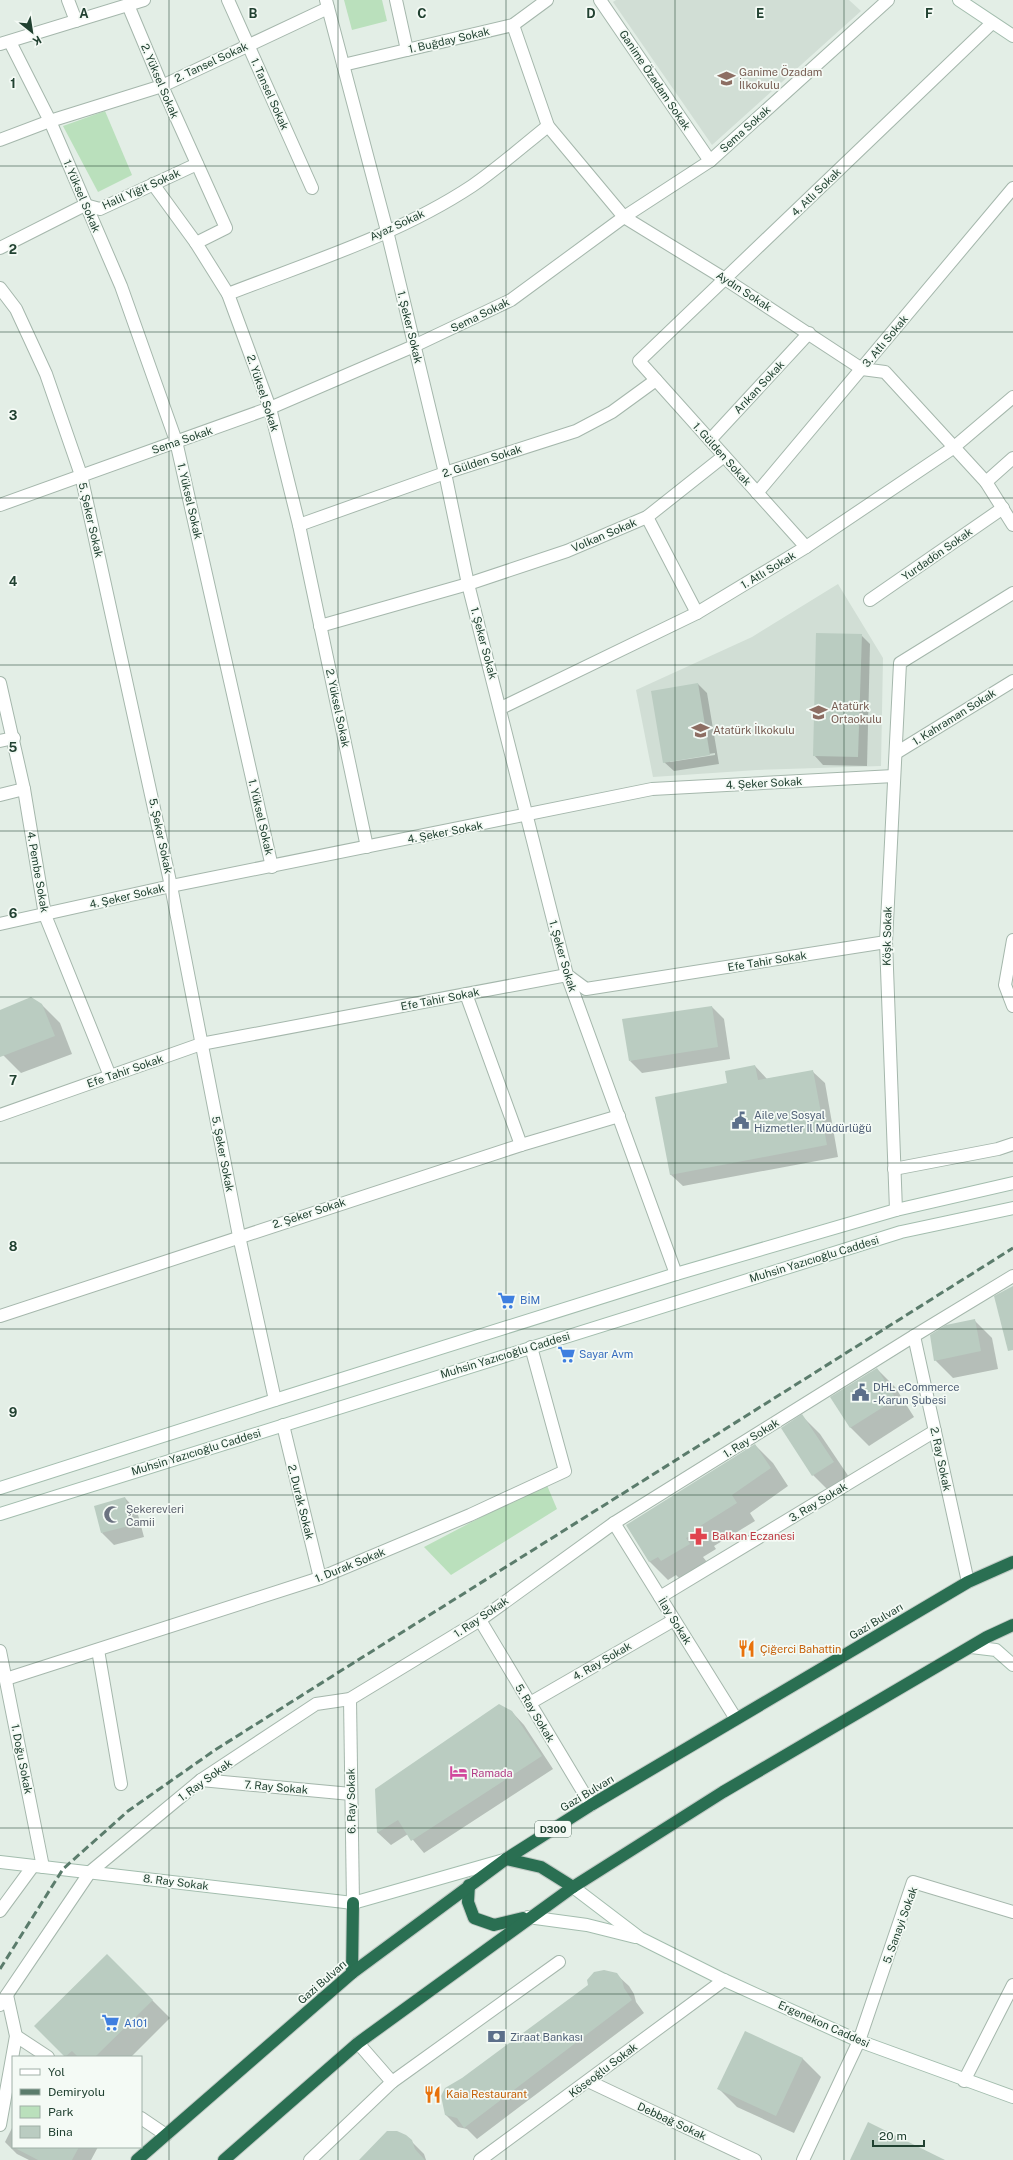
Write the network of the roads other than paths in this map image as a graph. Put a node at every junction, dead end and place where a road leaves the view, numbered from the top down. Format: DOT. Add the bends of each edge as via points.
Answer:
graph roads {
  1 [pos="68,0"];
  2 [pos="144,0"];
  3 [pos="228,0"];
  4 [pos="396,0"];
  5 [pos="547,0"];
  6 [pos="600,0"];
  7 [pos="888,0"];
  8 [pos="959,0"];
  9 [pos="327,4"];
  10 [pos="128,5"];
  11 [pos="76,21"];
  12 [pos="992,22"];
  13 [pos="513,25"];
  14 [pos="1013,36"];
  15 [pos="5,43"];
  16 [pos="248,45"];
  17 [pos="407,50"];
  18 [pos="343,65"];
  19 [pos="162,86"];
  20 [pos="50,121"];
  21 [pos="548,126"];
  22 [pos="0,140"];
  23 [pos="710,161"];
  24 [pos="197,164"];
  25 [pos="153,184"];
  26 [pos="312,188"];
  27 [pos="1013,188"];
  28 [pos="85,205"];
  29 [pos="624,217"];
  30 [pos="387,231"];
  31 [pos="196,243"];
  32 [pos="0,248"];
  33 [pos="725,279"];
  34 [pos="0,288"];
  35 [pos="228,294"];
  36 [pos="809,333"];
  37 [pos="414,346"];
  38 [pos="639,361"];
  39 [pos="862,369"];
  40 [pos="656,380"];
  41 [pos="1013,396"];
  42 [pos="270,408"];
  43 [pos="710,440"];
  44 [pos="176,441"];
  45 [pos="953,448"];
  46 [pos="724,456"];
  47 [pos="1013,458"];
  48 [pos="445,473"];
  49 [pos="81,475"];
  50 [pos="986,482"];
  51 [pos="757,493"];
  52 [pos="0,505"];
  53 [pos="1003,508"];
  54 [pos="647,517"];
  55 [pos="299,524"];
  56 [pos="1013,526"];
  57 [pos="806,547"];
  58 [pos="468,584"];
  59 [pos="1013,593"];
  60 [pos="870,600"];
  61 [pos="696,613"];
  62 [pos="320,626"];
  63 [pos="1013,681"];
  64 [pos="0,683"];
  65 [pos="501,708"];
  66 [pos="14,738"];
  67 [pos="0,741"];
  68 [pos="896,753"];
  69 [pos="894,776"];
  70 [pos="24,789"];
  71 [pos="0,795"];
  72 [pos="528,816"];
  73 [pos="367,847"];
  74 [pos="272,867"];
  75 [pos="171,886"];
  76 [pos="45,915"];
  77 [pos="0,924"];
  78 [pos="1013,940"];
  79 [pos="886,942"];
  80 [pos="567,975"];
  81 [pos="466,994"];
  82 [pos="1013,1006"];
  83 [pos="201,1044"];
  84 [pos="110,1076"];
  85 [pos="0,1115"];
  86 [pos="619,1116"];
  87 [pos="1013,1144"];
  88 [pos="521,1145"];
  89 [pos="894,1169"];
  90 [pos="1013,1183"];
  91 [pos="1013,1208"];
  92 [pos="896,1210"];
  93 [pos="901,1232"];
  94 [pos="239,1236"];
  95 [pos="676,1274"];
  96 [pos="1013,1276"];
  97 [pos="0,1316"];
  98 [pos="914,1336"];
  99 [pos="531,1347"];
  100 [pos="274,1400"];
  101 [pos="283,1425"];
  102 [pos="935,1431"];
  103 [pos="0,1488"];
  104 [pos="0,1514"];
  105 [pos="614,1523"];
  106 [pos="1013,1562"];
  107 [pos="320,1578"];
  108 [pos="968,1582"];
  109 [pos="660,1597"];
  110 [pos="480,1620"];
  111 [pos="674,1620"];
  112 [pos="1013,1625"];
  113 [pos="971,1647"];
  114 [pos="98,1650"];
  115 [pos="0,1651"];
  116 [pos="1013,1665"];
  117 [pos="6,1679"];
  118 [pos="350,1699"];
  119 [pos="530,1703"];
  120 [pos="736,1720"];
  121 [pos="201,1780"];
  122 [pos="121,1784"];
  123 [pos="351,1794"];
  124 [pos="591,1805"];
  125 [pos="506,1859"];
  126 [pos="0,1862"];
  127 [pos="38,1866"];
  128 [pos="90,1872"];
  129 [pos="469,1885"];
  130 [pos="573,1887"];
  131 [pos="353,1903"];
  132 [pos="0,1911"];
  133 [pos="1013,1912"];
  134 [pos="528,1917"];
  135 [pos="640,1938"];
  136 [pos="559,1962"];
  137 [pos="352,1973"];
  138 [pos="724,1980"];
  139 [pos="1013,1985"];
  140 [pos="7,1995"];
  141 [pos="0,2005"];
  142 [pos="16,2036"];
  143 [pos="859,2041"];
  144 [pos="358,2043"];
  145 [pos="12,2056"];
  146 [pos="46,2056"];
  147 [pos="12,2058"];
  148 [pos="588,2081"];
  149 [pos="964,2081"];
  150 [pos="392,2082"];
  151 [pos="1013,2097"];
  152 [pos="142,2119"];
  153 [pos="0,2125"];
  154 [pos="166,2135"];
  155 [pos="137,2160"];
  156 [pos="224,2160"];
  157 [pos="310,2160"];
  158 [pos="480,2160"];
  159 [pos="755,2160"];
  160 [pos="803,2160"];
  1 -- 11 [label="street"];
  2 -- 10 [label="street"];
  3 -- 16 [label="street, 1. Tansel Sokak"];
  4 -- 17 [label="street"];
  5 -- 13 [label="street, 1. Buğday Sokak"];
  6 -- 23 [label="street, Ganime Özadam Sokak"];
  7 -- 23 [label="street, Sema Sokak"];
  8 -- 12 [label="street"];
  9 -- 16 [label="street, 2. Tansel Sokak"];
  9 -- 18 [label="street, 1. Şeker Sokak"];
  10 -- 11 [label="street"];
  10 -- 19 [label="street, 2. Yüksel Sokak"];
  11 -- 15 [label="street"];
  12 -- 14 [label="street"];
  12 -- 33 [label="street, 4. Atlı Sokak"];
  13 -- 17 [label="street, 1. Buğday Sokak"];
  13 -- 21 [label="street, Aydın Sokak"];
  15 -- 20 [label="street, 1. Yüksel Sokak"];
  16 -- 19 [label="street, 2. Tansel Sokak"];
  16 -- 26 [label="street, 1. Tansel Sokak"];
  17 -- 18 [label="street, 1. Buğday Sokak"];
  18 -- 30 [label="street, 1. Şeker Sokak"];
  19 -- 20 [label="street, 2. Tansel Sokak"];
  19 -- 24 [label="street, 2. Yüksel Sokak"];
  20 -- 22 [label="street, 2. Tansel Sokak"];
  20 -- 28 [label="street, 1. Yüksel Sokak"];
  21 -- 29 [label="street, Aydın Sokak"];
  21 -- 30 [label="street, Ayaz Sokak" via="472,186"];
  23 -- 29 [label="street, Sema Sokak"];
  24 -- 25 [label="street, Halil Yiğit Sokak"];
  24 -- 31 [label="street, 2. Yüksel Sokak" via="226,228"];
  25 -- 28 [label="street, Halil Yiğit Sokak" via="100,209"];
  25 -- 31 [label="street"];
  27 -- 39 [label="street, 3. Atlı Sokak"];
  28 -- 32 [label="street, Halil Yiğit Sokak"];
  28 -- 44 [label="street, 1. Yüksel Sokak" via="121,286"];
  29 -- 33 [label="street, Aydın Sokak"];
  29 -- 37 [label="street, Sema Sokak" via="511,300"];
  30 -- 35 [label="street, Ayaz Sokak"];
  30 -- 37 [label="street, 1. Şeker Sokak"];
  31 -- 35 [label="street, 2. Yüksel Sokak"];
  33 -- 36 [label="street, Aydın Sokak"];
  33 -- 38 [label="street, 4. Atlı Sokak"];
  34 -- 49 [label="street, 5. Şeker Sokak" via="16,309 46,374"];
  35 -- 42 [label="street, 2. Yüksel Sokak"];
  36 -- 39 [label="street, Aydın Sokak"];
  36 -- 43 [label="street, Arıkan Sokak"];
  37 -- 42 [label="street, Sema Sokak"];
  37 -- 48 [label="street, 1. Şeker Sokak"];
  38 -- 40 [label="street, 1. Gülden Sokak"];
  39 -- 45 [label="street, Aydın Sokak" via="885,372"];
  39 -- 51 [label="street, 3. Atlı Sokak"];
  40 -- 43 [label="street, 1. Gülden Sokak"];
  40 -- 48 [label="street, 2. Gülden Sokak" via="612,412 576,431"];
  41 -- 45 [label="street, 1. Atlı Sokak"];
  42 -- 44 [label="street, Sema Sokak"];
  42 -- 55 [label="street, 2. Yüksel Sokak"];
  43 -- 46 [label="street, 1. Gülden Sokak"];
  44 -- 49 [label="street, Sema Sokak"];
  44 -- 74 [label="street, 1. Yüksel Sokak"];
  45 -- 50 [label="street, Aydın Sokak"];
  45 -- 57 [label="street, 1. Atlı Sokak"];
  46 -- 51 [label="street, 1. Gülden Sokak"];
  46 -- 54 [label="street, Volkan Sokak"];
  47 -- 50 [label="street"];
  48 -- 55 [label="street, 2. Gülden Sokak"];
  48 -- 58 [label="street, 1. Şeker Sokak"];
  49 -- 52 [label="street, Sema Sokak"];
  49 -- 75 [label="street, 5. Şeker Sokak"];
  50 -- 53 [label="street, Aydın Sokak"];
  51 -- 57 [label="street, 1. Gülden Sokak"];
  53 -- 56 [label="street, Aydın Sokak"];
  53 -- 60 [label="street, Yurdadön Sokak"];
  54 -- 58 [label="street, Volkan Sokak" via="567,551"];
  54 -- 61 [label="street"];
  55 -- 62 [label="street, 2. Yüksel Sokak"];
  57 -- 61 [label="street, 1. Atlı Sokak"];
  58 -- 62 [label="street, Volkan Sokak"];
  58 -- 65 [label="street, 1. Şeker Sokak"];
  59 -- 68 [label="street, Köşk Sokak" via="900,662"];
  61 -- 65 [label="street, 1. Atlı Sokak"];
  62 -- 73 [label="street, 2. Yüksel Sokak"];
  63 -- 68 [label="street, 1. Kahraman Sokak"];
  64 -- 66 [label="street, 4. Pembe Sokak"];
  65 -- 72 [label="street, 1. Şeker Sokak"];
  66 -- 67 [label="street"];
  66 -- 70 [label="street, 4. Pembe Sokak"];
  68 -- 69 [label="street, Köşk Sokak"];
  69 -- 72 [label="street, 4. Şeker Sokak" via="652,789"];
  69 -- 79 [label="street, Köşk Sokak"];
  70 -- 71 [label="street"];
  70 -- 76 [label="street, 4. Pembe Sokak"];
  72 -- 73 [label="street, 4. Şeker Sokak"];
  72 -- 80 [label="street, 1. Şeker Sokak"];
  73 -- 74 [label="street, 4. Şeker Sokak"];
  74 -- 75 [label="street, 4. Şeker Sokak"];
  75 -- 76 [label="street, 4. Şeker Sokak"];
  75 -- 83 [label="street, 5. Şeker Sokak"];
  76 -- 77 [label="street, 4. Şeker Sokak"];
  76 -- 84 [label="street, 4. Pembe Sokak"];
  78 -- 82 [label="street" via="1005,985"];
  79 -- 80 [label="street, Efe Tahir Sokak" via="586,989"];
  79 -- 89 [label="street, Köşk Sokak"];
  80 -- 81 [label="street, Efe Tahir Sokak"];
  80 -- 86 [label="street, 1. Şeker Sokak"];
  81 -- 83 [label="street, Efe Tahir Sokak"];
  81 -- 88 [label="street"];
  83 -- 84 [label="street, Efe Tahir Sokak"];
  83 -- 94 [label="street, 5. Şeker Sokak"];
  84 -- 85 [label="street, Efe Tahir Sokak"];
  86 -- 88 [label="street, 2. Şeker Sokak"];
  86 -- 95 [label="street, 1. Şeker Sokak"];
  87 -- 89 [label="street"];
  88 -- 94 [label="street, 2. Şeker Sokak"];
  89 -- 92 [label="street, Köşk Sokak"];
  90 -- 92 [label="street, Muhsin Yazıcıoğlu Caddesi"];
  91 -- 93 [label="street, Muhsin Yazıcıoğlu Caddesi"];
  92 -- 93 [label="street, Köşk Sokak"];
  92 -- 95 [label="street, Muhsin Yazıcıoğlu Caddesi"];
  93 -- 99 [label="street, Muhsin Yazıcıoğlu Caddesi"];
  94 -- 97 [label="street, 2. Şeker Sokak"];
  94 -- 100 [label="street, 5. Şeker Sokak"];
  95 -- 100 [label="street, Muhsin Yazıcıoğlu Caddesi"];
  96 -- 98 [label="street, 1. Ray Sokak"];
  98 -- 102 [label="street, 2. Ray Sokak"];
  98 -- 105 [label="street, 1. Ray Sokak"];
  99 -- 101 [label="street, Muhsin Yazıcıoğlu Caddesi"];
  99 -- 107 [label="street, 1. Durak Sokak" via="565,1471 470,1515"];
  100 -- 103 [label="street, Muhsin Yazıcıoğlu Caddesi"];
  101 -- 104 [label="street, Muhsin Yazıcıoğlu Caddesi"];
  101 -- 107 [label="street, 2. Durak Sokak"];
  102 -- 108 [label="street, 2. Ray Sokak"];
  102 -- 109 [label="street, 3. Ray Sokak"];
  105 -- 109 [label="street, İlay Sokak"];
  105 -- 110 [label="street, 1. Ray Sokak"];
  106 -- 108 [label="highway, Gazi Bulvarı / D300"];
  107 -- 114 [label="street, 1. Durak Sokak"];
  108 -- 120 [label="highway, Gazi Bulvarı / D300"];
  109 -- 111 [label="street, İlay Sokak"];
  110 -- 118 [label="street, 1. Ray Sokak"];
  110 -- 119 [label="street, 5. Ray Sokak"];
  111 -- 119 [label="street, 4. Ray Sokak"];
  111 -- 120 [label="street, İlay Sokak"];
  112 -- 113 [label="highway"];
  113 -- 116 [label="street" via="996,1650"];
  113 -- 130 [label="highway" via="730,1788"];
  114 -- 117 [label="street, 1. Durak Sokak"];
  114 -- 122 [label="street"];
  115 -- 117 [label="street, 1. Doğu Sokak"];
  117 -- 127 [label="street, 1. Doğu Sokak"];
  118 -- 121 [label="street, 1. Ray Sokak" via="316,1704"];
  118 -- 123 [label="street, 6. Ray Sokak"];
  119 -- 124 [label="street, 5. Ray Sokak"];
  120 -- 124 [label="highway, Gazi Bulvarı / D300"];
  121 -- 123 [label="street, 7. Ray Sokak"];
  121 -- 128 [label="street, 1. Ray Sokak"];
  123 -- 131 [label="street, 6. Ray Sokak"];
  124 -- 125 [label="highway, Gazi Bulvarı / D300"];
  125 -- 129 [label="highway, Gazi Bulvarı / D300"];
  125 -- 130 [label="highway" via="541,1867"];
  125 -- 131 [label="street"];
  126 -- 127 [label="street, 8. Ray Sokak"];
  127 -- 128 [label="street, 8. Ray Sokak"];
  127 -- 132 [label="street"];
  128 -- 131 [label="street, 8. Ray Sokak"];
  128 -- 140 [label="street, 1. Ray Sokak"];
  129 -- 134 [label="highway" via="468,1902 474,1918 494,1925"];
  129 -- 137 [label="highway, Gazi Bulvarı / D300"];
  130 -- 134 [label="highway"];
  130 -- 135 [label="street"];
  131 -- 137 [label="highway"];
  133 -- 143 [label="street, 5. Sanayi Sokak" via="913,1882"];
  134 -- 135 [label="street" via="587,1924"];
  134 -- 144 [label="highway"];
  135 -- 138 [label="street, Ergenekon Caddesi"];
  136 -- 150 [label="street"];
  137 -- 154 [label="highway, Gazi Bulvarı / D300"];
  138 -- 143 [label="street, Ergenekon Caddesi"];
  138 -- 148 [label="street, Köseoğlu Sokak"];
  139 -- 149 [label="street"];
  140 -- 141 [label="street, 1. Ray Sokak"];
  140 -- 142 [label="street"];
  142 -- 145 [label="street"];
  142 -- 146 [label="street"];
  143 -- 149 [label="street, Ergenekon Caddesi"];
  143 -- 160 [label="street"];
  144 -- 150 [label="street"];
  144 -- 156 [label="highway"];
  147 -- 153 [label="street"];
  148 -- 158 [label="street, Köseoğlu Sokak"];
  148 -- 159 [label="street, Debbağ Sokak"];
  149 -- 151 [label="street, Ergenekon Caddesi"];
  150 -- 157 [label="street"];
  152 -- 154 [label="street"];
  154 -- 155 [label="highway, Gazi Bulvarı / D300"];
}
